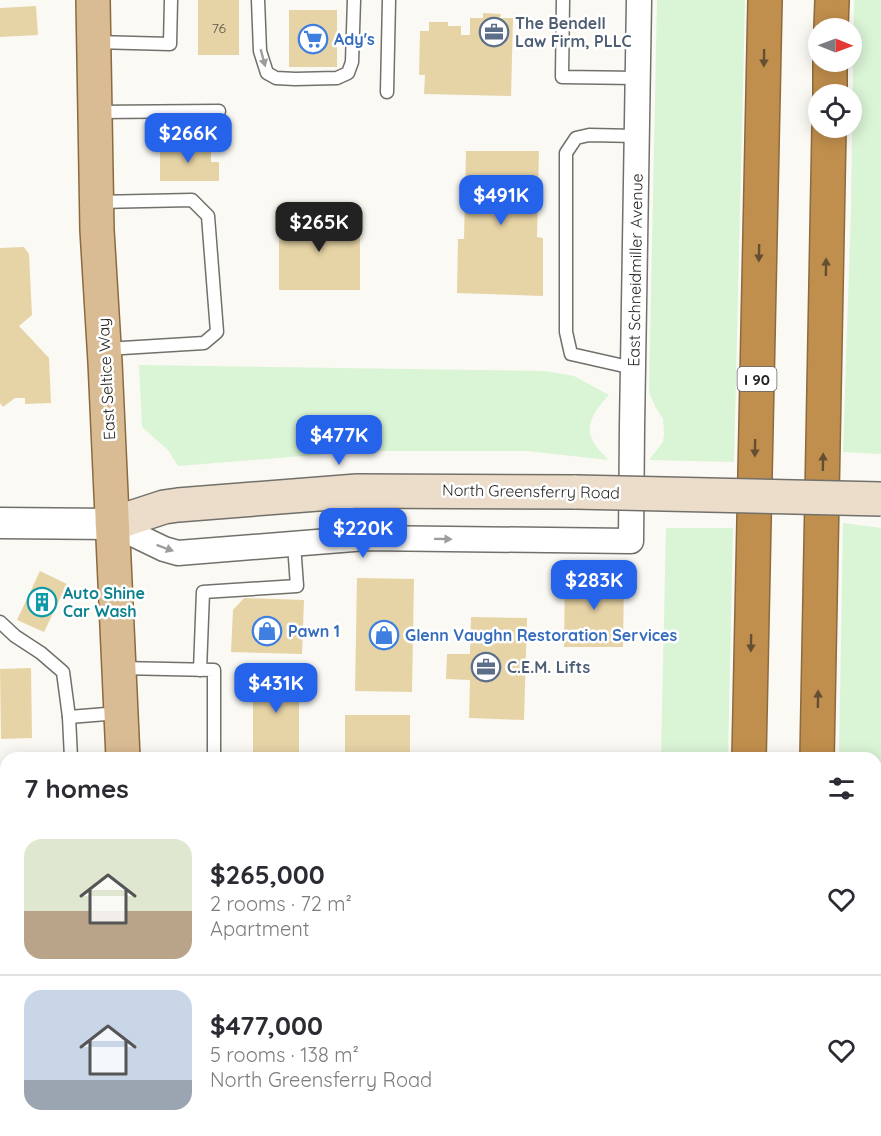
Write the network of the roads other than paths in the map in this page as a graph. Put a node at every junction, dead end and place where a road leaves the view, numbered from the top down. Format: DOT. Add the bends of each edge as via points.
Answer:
graph roads {
  1 [pos="93,0"];
  2 [pos="171,0"];
  3 [pos="258,0"];
  4 [pos="354,0"];
  5 [pos="389,0"];
  6 [pos="563,0"];
  7 [pos="639,0"];
  8 [pos="765,0"];
  9 [pos="832,0"];
  10 [pos="831,18"];
  11 [pos="93,42"];
  12 [pos="638,78"];
  13 [pos="387,92"];
  14 [pos="219,111"];
  15 [pos="94,112"];
  16 [pos="637,136"];
  17 [pos="829,138"];
  18 [pos="96,202"];
  19 [pos="105,350"];
  20 [pos="633,368"];
  21 [pos="881,499"];
  22 [pos="0,523"];
  23 [pos="112,524"];
  24 [pos="631,541"];
  25 [pos="294,544"];
  26 [pos="0,622"];
  27 [pos="119,668"];
  28 [pos="200,670"];
  29 [pos="121,713"];
  30 [pos="69,717"];
  31 [pos="71,752"];
  32 [pos="123,752"];
  33 [pos="214,752"];
  34 [pos="749,752"];
  35 [pos="817,752"];
  1 -- 11 [label="main road, East Seltice Way"];
  2 -- 11 [label="lane" via="170,44"];
  3 -- 4 [label="lane, one-way" via="260,51 267,73 276,78 295,79 337,78 348,73 352,62"];
  5 -- 13 [label="lane"];
  6 -- 12 [label="lane" via="562,77"];
  7 -- 12 [label="street, East Schneidmiller Avenue"];
  8 -- 34 [label="highway, I 90, one-way"];
  9 -- 10 [label="highway"];
  11 -- 15 [label="main road, East Seltice Way"];
  12 -- 16 [label="street, East Schneidmiller Avenue"];
  14 -- 15 [label="lane"];
  15 -- 18 [label="main road, East Seltice Way"];
  16 -- 20 [label="street, East Schneidmiller Avenue"];
  16 -- 20 [label="lane" via="576,138 566,153 566,332 571,354"];
  35 -- 17 [label="highway, one-way"];
  18 -- 19 [label="main road, East Seltice Way"];
  18 -- 19 [label="lane" via="192,200 208,216 217,332 204,343"];
  19 -- 23 [label="main road, East Seltice Way"];
  20 -- 24 [label="street, East Schneidmiller Avenue"];
  21 -- 23 [label="main road, North Greensferry Road, bridge" via="386,490 178,505"];
  22 -- 23 [label="street, North Greensferry Road"];
  23 -- 25 [label="street, North Greensferry Road, one-way" via="178,553"];
  23 -- 27 [label="main road, East Seltice Way"];
  25 -- 24 [label="street, North Greensferry Road, one-way" via="366,538"];
  25 -- 28 [label="lane" via="297,586 203,592"];
  26 -- 30 [label="lane" via="63,672"];
  27 -- 28 [label="lane"];
  27 -- 29 [label="main road, East Seltice Way"];
  28 -- 33 [label="lane" via="214,670"];
  29 -- 30 [label="lane"];
  29 -- 32 [label="main road, East Seltice Way"];
  30 -- 31 [label="lane"];
}
